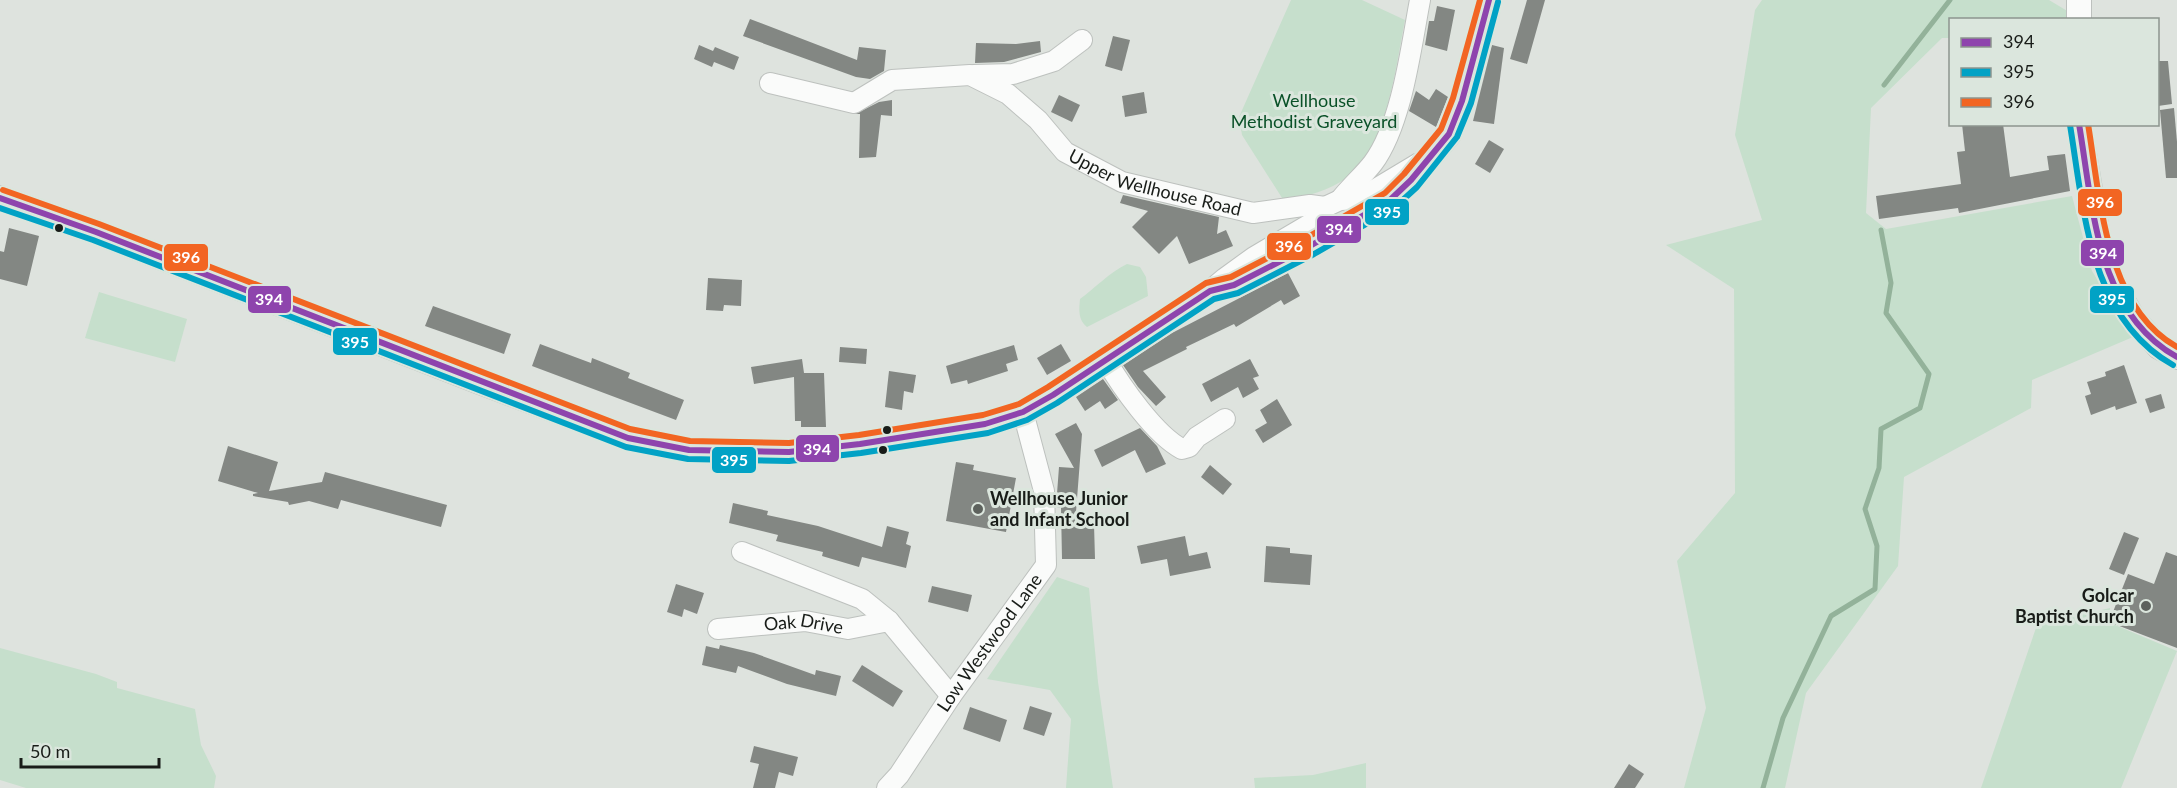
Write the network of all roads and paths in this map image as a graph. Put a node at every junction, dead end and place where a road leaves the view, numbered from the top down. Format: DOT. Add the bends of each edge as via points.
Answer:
graph roads {
  1 [pos="1420,0"];
  2 [pos="1489,0"];
  3 [pos="2079,0"];
  4 [pos="2079,18"];
  5 [pos="1082,40"];
  6 [pos="970,75"];
  7 [pos="771,83"];
  8 [pos="2079,126"];
  9 [pos="1428,158"];
  10 [pos="0,198"];
  11 [pos="1332,204"];
  12 [pos="1210,291"];
  13 [pos="2177,357"];
  14 [pos="1106,360"];
  15 [pos="1023,412"];
  16 [pos="1225,419"];
  17 [pos="742,552"];
  18 [pos="889,621"];
  19 [pos="718,629"];
  20 [pos="951,696"];
  21 [pos="887,788"];
  1 -- 11 [label="street" via="1403,88 1384,142 1373,163"];
  2 -- 9 [label="street" via="1462,101 1449,134"];
  3 -- 4 [label="street"];
  5 -- 6 [label="street" via="1054,61 1023,71"];
  6 -- 7 [label="street" via="892,80 854,103"];
  6 -- 11 [label="street, Upper Wellhouse Road" via="1008,94 1038,120 1065,152 1122,182 1253,213"];
  8 -- 13 [label="street" via="2100,249 2115,287 2134,320 2159,347"];
  9 -- 11 [label="street, Upper Wellhouse Road" via="1359,199"];
  9 -- 12 [label="street" via="1390,200 1234,285"];
  10 -- 15 [label="street" via="628,438 689,450 789,452 985,424"];
  11 -- 12 [label="street" via="1315,221 1254,257"];
  12 -- 14 [label="street"];
  14 -- 15 [label="street"];
  14 -- 16 [label="street" via="1134,401 1182,449"];
  15 -- 20 [label="street, Low Westwood Lane" via="1044,491 1046,565"];
  17 -- 18 [label="street, Oak Drive" via="862,599"];
  18 -- 19 [label="street, Oak Drive" via="848,629 804,621"];
  18 -- 20 [label="street, Oak Drive"];
  20 -- 21 [label="street, Low Westwood Lane"];
}
